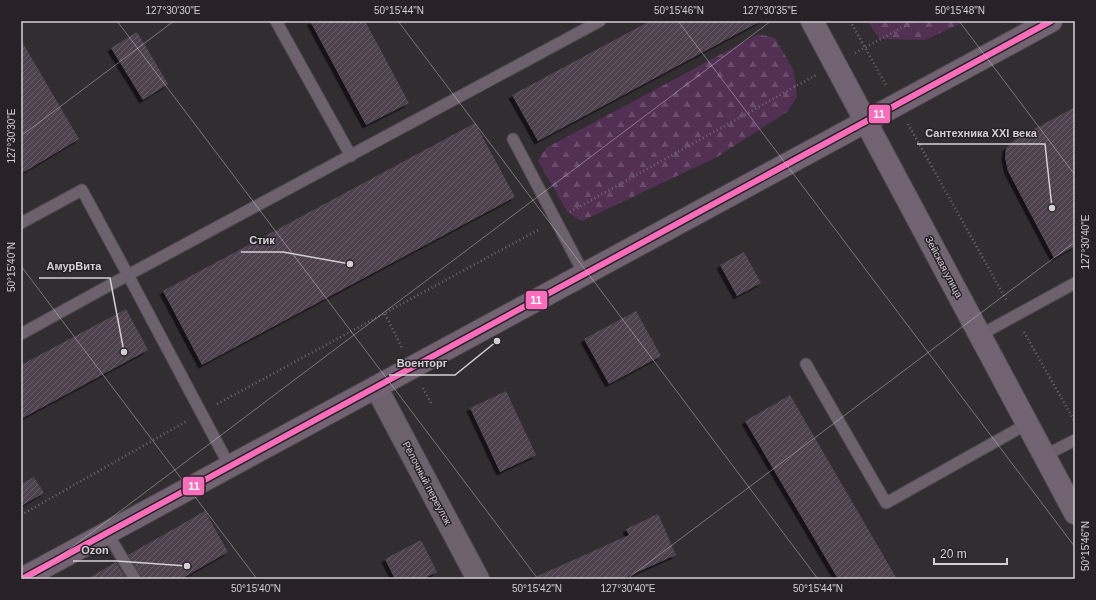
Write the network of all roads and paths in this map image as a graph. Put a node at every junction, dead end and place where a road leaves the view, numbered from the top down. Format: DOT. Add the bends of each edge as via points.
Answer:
graph roads {
  1 [pos="276,21"];
  2 [pos="600,21"];
  3 [pos="812,21"];
  4 [pos="850,21"];
  5 [pos="914,21"];
  6 [pos="1051,21"];
  7 [pos="864,48"];
  8 [pos="835,64"];
  9 [pos="897,104"];
  10 [pos="866,121"];
  11 [pos="513,139"];
  12 [pos="351,156"];
  13 [pos="556,220"];
  14 [pos="21,223"];
  15 [pos="584,274"];
  16 [pos="128,275"];
  17 [pos="1075,283"];
  18 [pos="1015,316"];
  19 [pos="21,334"];
  20 [pos="980,334"];
  21 [pos="806,364"];
  22 [pos="376,387"];
  23 [pos="202,413"];
  24 [pos="1075,422"];
  25 [pos="1027,424"];
  26 [pos="1075,440"];
  27 [pos="1044,456"];
  28 [pos="230,467"];
  29 [pos="1075,513"];
  30 [pos="21,515"];
  31 [pos="107,533"];
  32 [pos="22,579"];
  33 [pos="135,579"];
  34 [pos="478,579"];
  1 -- 12 [label="lane"];
  2 -- 12 [label="lane"];
  3 -- 8 [label="main road, Зейская улица"];
  4 -- 7 [label="path"];
  5 -- 7 [label="path"];
  6 -- 9 [label="main road"];
  7 -- 8 [label="path"];
  7 -- 9 [label="path"];
  8 -- 10 [label="main road, Зейская улица"];
  8 -- 13 [label="path"];
  9 -- 10 [label="main road"];
  9 -- 18 [label="path"];
  10 -- 15 [label="main road"];
  10 -- 20 [label="main road, Зейская улица"];
  11 -- 13 [label="lane"];
  12 -- 16 [label="lane"];
  13 -- 15 [label="lane"];
  13 -- 23 [label="path"];
  14 -- 16 [label="lane" via="82,190"];
  15 -- 22 [label="main road"];
  16 -- 19 [label="lane"];
  16 -- 23 [label="lane"];
  17 -- 18 [label="lane"];
  18 -- 20 [label="lane"];
  18 -- 24 [label="path"];
  20 -- 25 [label="main road, Зейская улица"];
  21 -- 25 [label="lane" via="886,503"];
  22 -- 28 [label="main road"];
  22 -- 34 [label="street, Рёлочный переулок"];
  23 -- 28 [label="lane"];
  23 -- 30 [label="path"];
  25 -- 27 [label="main road, Зейская улица"];
  26 -- 27 [label="lane"];
  27 -- 29 [label="main road, Зейская улица"];
  28 -- 31 [label="main road"];
  31 -- 32 [label="main road"];
  31 -- 33 [label="lane"];
}
